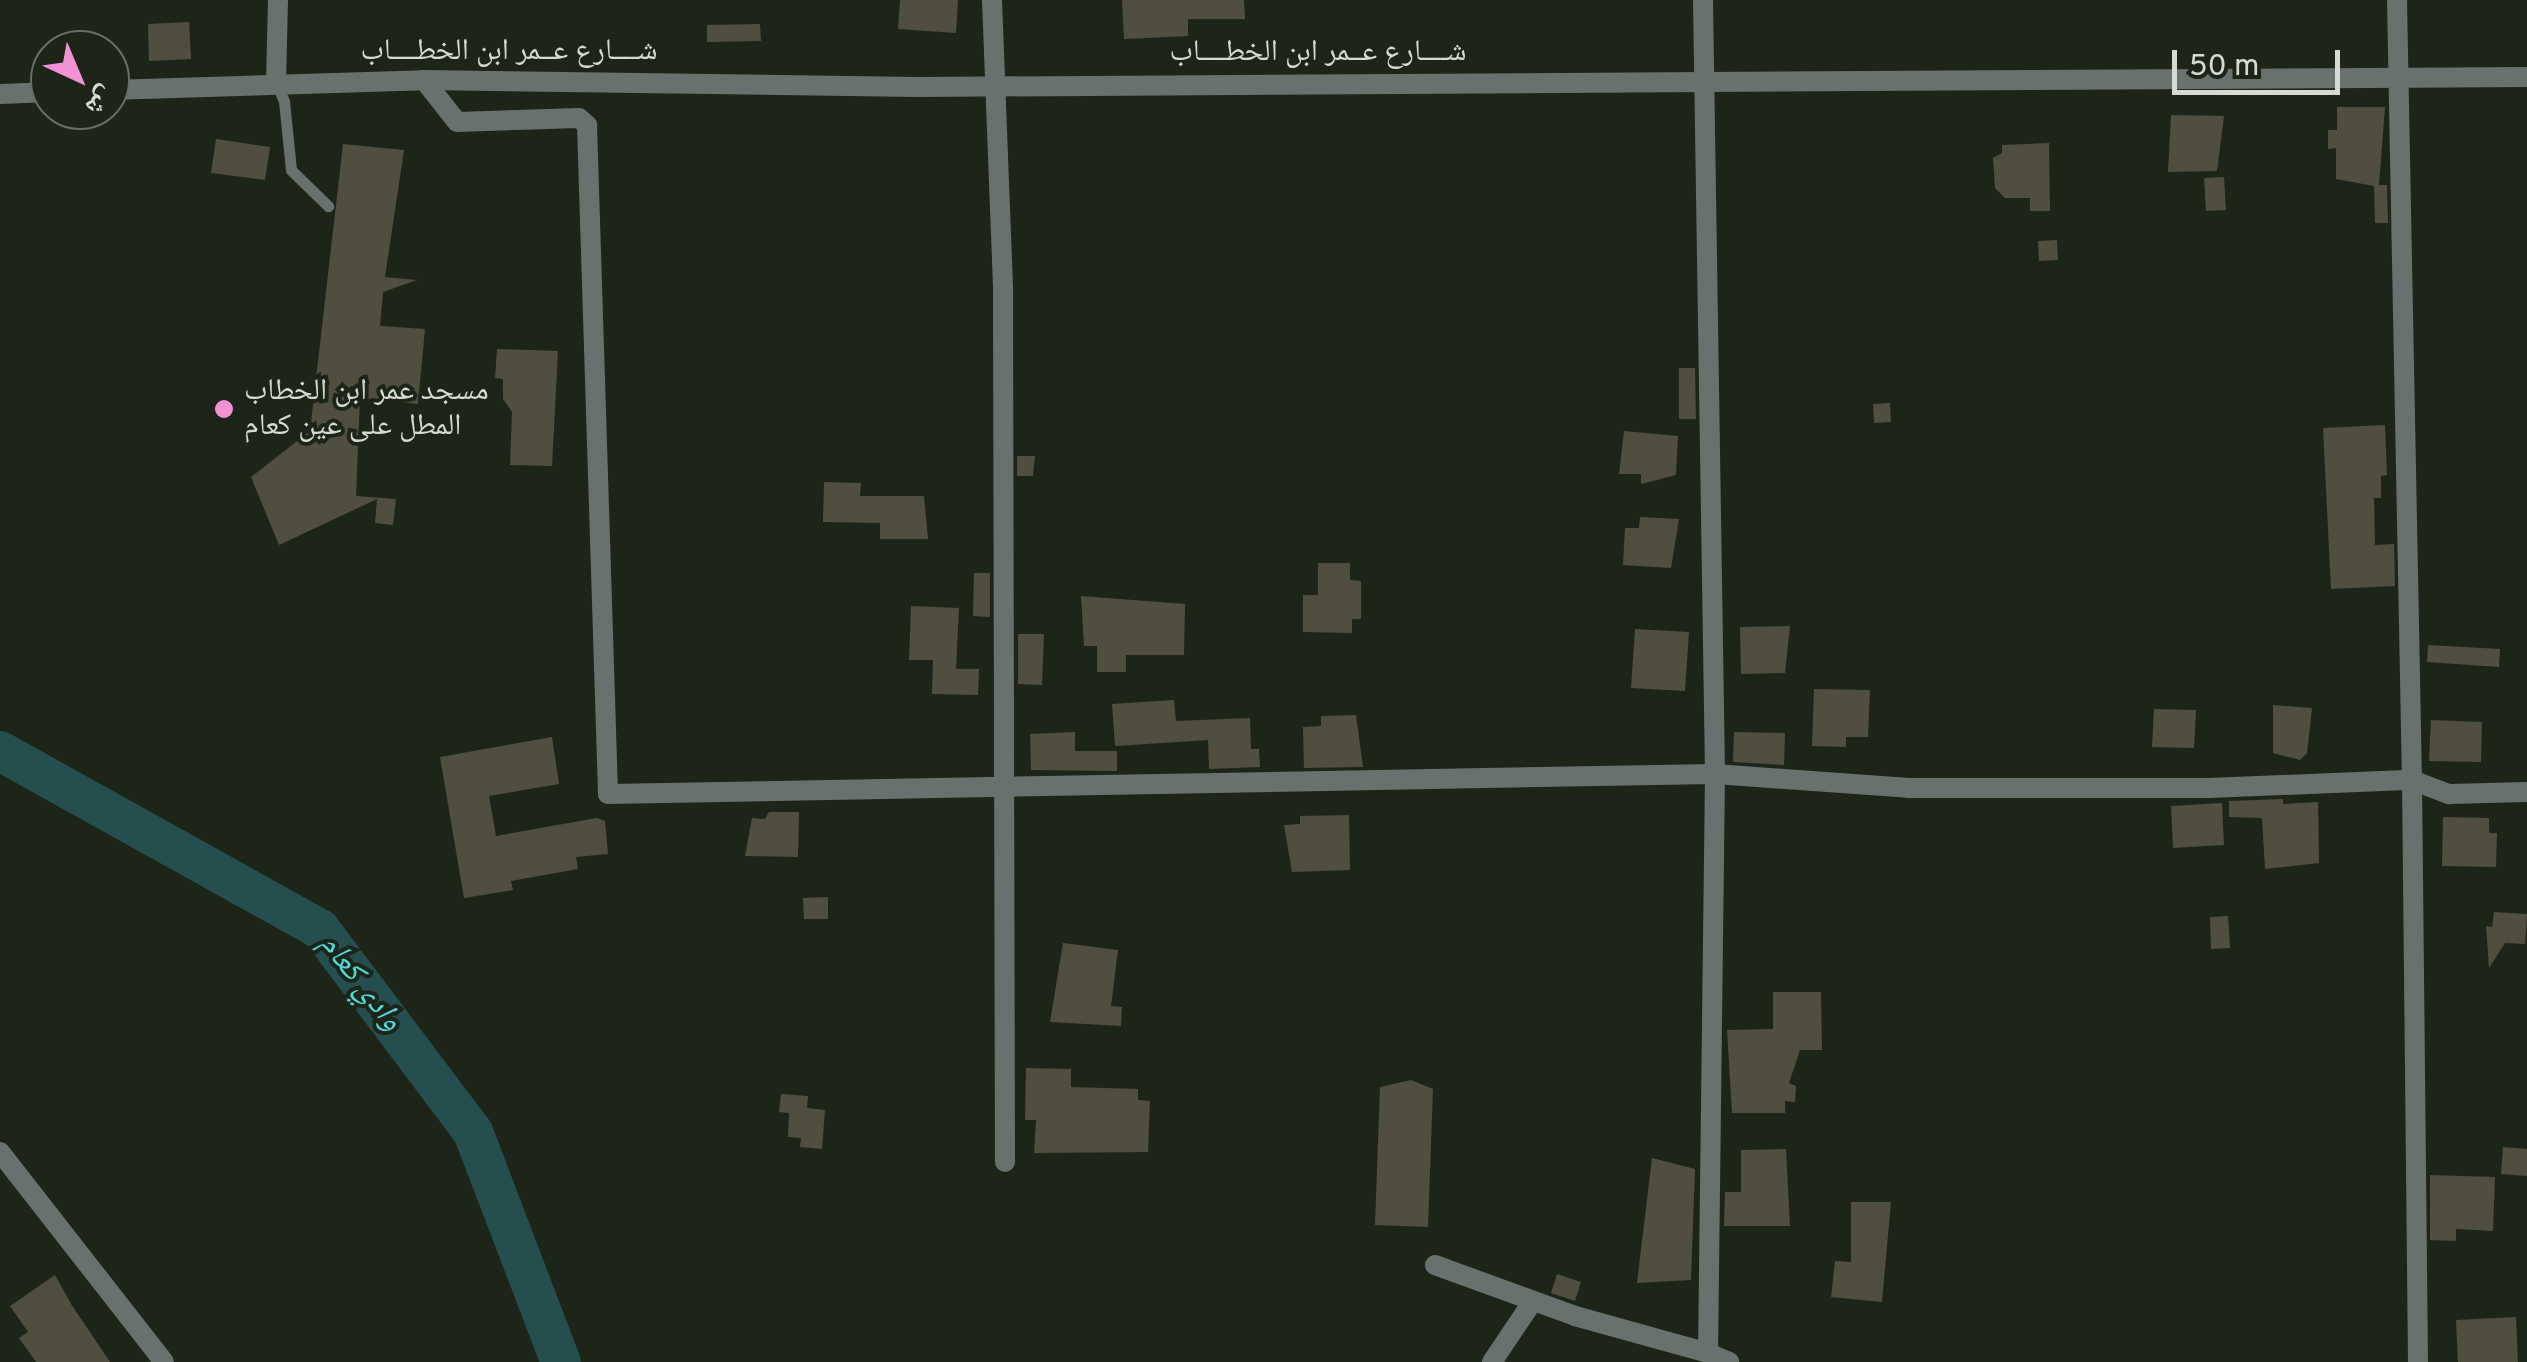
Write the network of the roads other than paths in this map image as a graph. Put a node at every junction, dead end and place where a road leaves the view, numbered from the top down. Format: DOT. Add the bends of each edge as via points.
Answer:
graph roads {
  1 [pos="278,0"];
  2 [pos="992,0"];
  3 [pos="1704,0"];
  4 [pos="2397,0"];
  5 [pos="2396,77"];
  6 [pos="2527,77"];
  7 [pos="424,80"];
  8 [pos="992,82"];
  9 [pos="276,83"];
  10 [pos="1704,84"];
  11 [pos="130,89"];
  12 [pos="30,93"];
  13 [pos="0,94"];
  14 [pos="328,206"];
  15 [pos="1714,774"];
  16 [pos="2412,780"];
  17 [pos="1008,787"];
  18 [pos="2527,792"];
  19 [pos="0,1152"];
  20 [pos="1004,1162"];
  21 [pos="1435,1264"];
  22 [pos="1533,1301"];
  23 [pos="1708,1353"];
  24 [pos="164,1362"];
  25 [pos="1492,1362"];
  26 [pos="1730,1362"];
  27 [pos="2418,1362"];
  1 -- 9 [label="street"];
  2 -- 8 [label="street"];
  3 -- 10 [label="street"];
  4 -- 5 [label="street"];
  5 -- 6 [label="street, شــــارع عــمر ابن الخطــــاب"];
  5 -- 10 [label="street, شــــارع عــمر ابن الخطــــاب"];
  5 -- 16 [label="street"];
  7 -- 8 [label="street, شــــارع عــمر ابن الخطــــاب" via="917,87"];
  7 -- 9 [label="street, شــــارع عــمر ابن الخطــــاب"];
  7 -- 17 [label="street" via="457,122 579,118 588,125 608,794"];
  8 -- 10 [label="street, شــــارع عــمر ابن الخطــــاب"];
  8 -- 17 [label="street" via="1003,292"];
  9 -- 11 [label="street, شــــارع عــمر ابن الخطــــاب"];
  9 -- 14 [label="lane" via="291,170"];
  10 -- 15 [label="street"];
  12 -- 13 [label="street"];
  15 -- 16 [label="street" via="1908,788"];
  15 -- 17 [label="street"];
  15 -- 23 [label="street"];
  16 -- 18 [label="street" via="2449,794"];
  16 -- 27 [label="street"];
  17 -- 20 [label="street"];
  19 -- 24 [label="street"];
  21 -- 22 [label="street"];
  22 -- 23 [label="street"];
  22 -- 25 [label="street"];
  23 -- 26 [label="street"];
}
